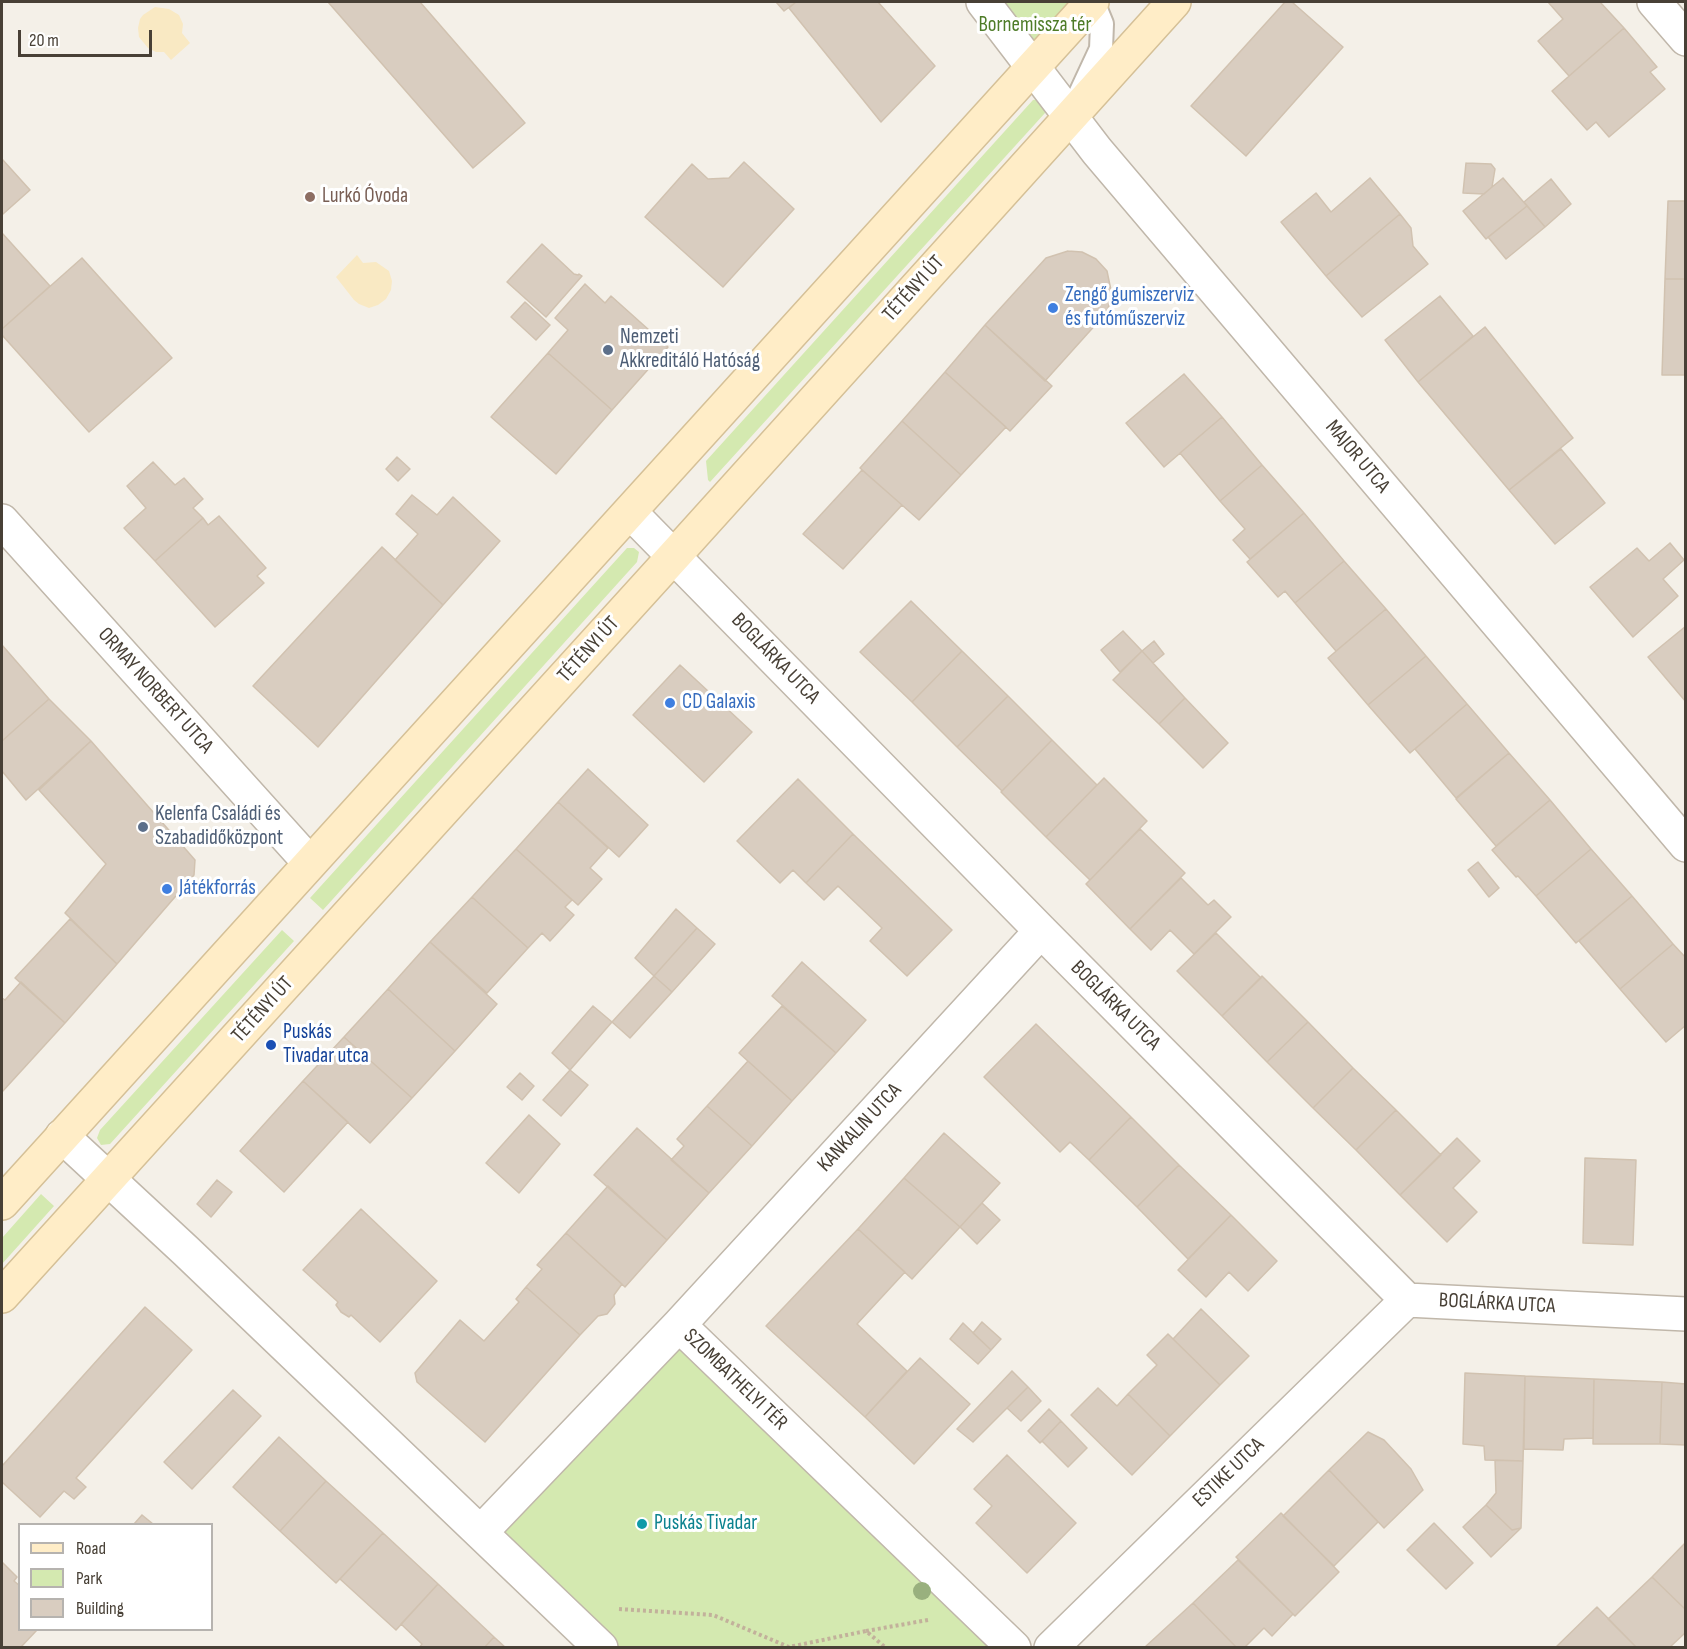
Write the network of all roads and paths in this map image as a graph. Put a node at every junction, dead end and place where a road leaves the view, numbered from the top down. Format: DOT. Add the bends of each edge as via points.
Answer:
graph roads {
  1 [pos="983,2"];
  2 [pos="1093,2"];
  3 [pos="1174,2"];
  4 [pos="1654,2"];
  5 [pos="1686,39"];
  6 [pos="1034,65"];
  7 [pos="1071,114"];
  8 [pos="630,512"];
  9 [pos="2,521"];
  10 [pos="674,556"];
  11 [pos="1686,845"];
  12 [pos="309,862"];
  13 [pos="1041,931"];
  14 [pos="62,1136"];
  15 [pos="110,1179"];
  16 [pos="2,1203"];
  17 [pos="2,1296"];
  18 [pos="1407,1300"];
  19 [pos="1686,1314"];
  20 [pos="679,1325"];
  21 [pos="481,1532"];
  22 [pos="556,1605"];
  23 [pos="976,1611"];
  24 [pos="866,1631"];
  25 [pos="601,1647"];
  26 [pos="789,1647"];
  27 [pos="886,1647"];
  28 [pos="1014,1647"];
  29 [pos="1051,1647"];
  1 -- 6 [label="street"];
  2 -- 6 [label="street"];
  2 -- 7 [label="lane" via="1102,24 1101,50"];
  3 -- 7 [label="street, TÉTÉNYI ÚT"];
  4 -- 5 [label="street"];
  6 -- 7 [label="street, MAJOR UTCA"];
  6 -- 8 [label="street"];
  7 -- 10 [label="street, TÉTÉNYI ÚT"];
  7 -- 11 [label="street, MAJOR UTCA" via="1097,151"];
  8 -- 10 [label="street, BOGLÁRKA UTCA"];
  8 -- 12 [label="street"];
  9 -- 12 [label="street, ORMAY NORBERT UTCA"];
  10 -- 13 [label="street, BOGLÁRKA UTCA"];
  10 -- 15 [label="street, TÉTÉNYI ÚT"];
  12 -- 14 [label="street"];
  13 -- 18 [label="street, BOGLÁRKA UTCA"];
  13 -- 20 [label="street, KANKALIN UTCA"];
  14 -- 15 [label="street"];
  14 -- 16 [label="street"];
  15 -- 17 [label="street, TÉTÉNYI ÚT"];
  15 -- 21 [label="street"];
  18 -- 19 [label="street, BOGLÁRKA UTCA"];
  18 -- 29 [label="street, ESTIKE UTCA"];
  20 -- 21 [label="street, SZOMBATHELYI TÉR"];
  20 -- 23 [label="street, SZOMBATHELYI TÉR"];
  21 -- 22 [label="street"];
  22 -- 25 [label="street"];
  22 -- 26 [label="path" via="712,1615"];
  23 -- 24 [label="path"];
  23 -- 28 [label="street, SZOMBATHELYI TÉR"];
  24 -- 26 [label="path"];
  24 -- 27 [label="path"];
}
